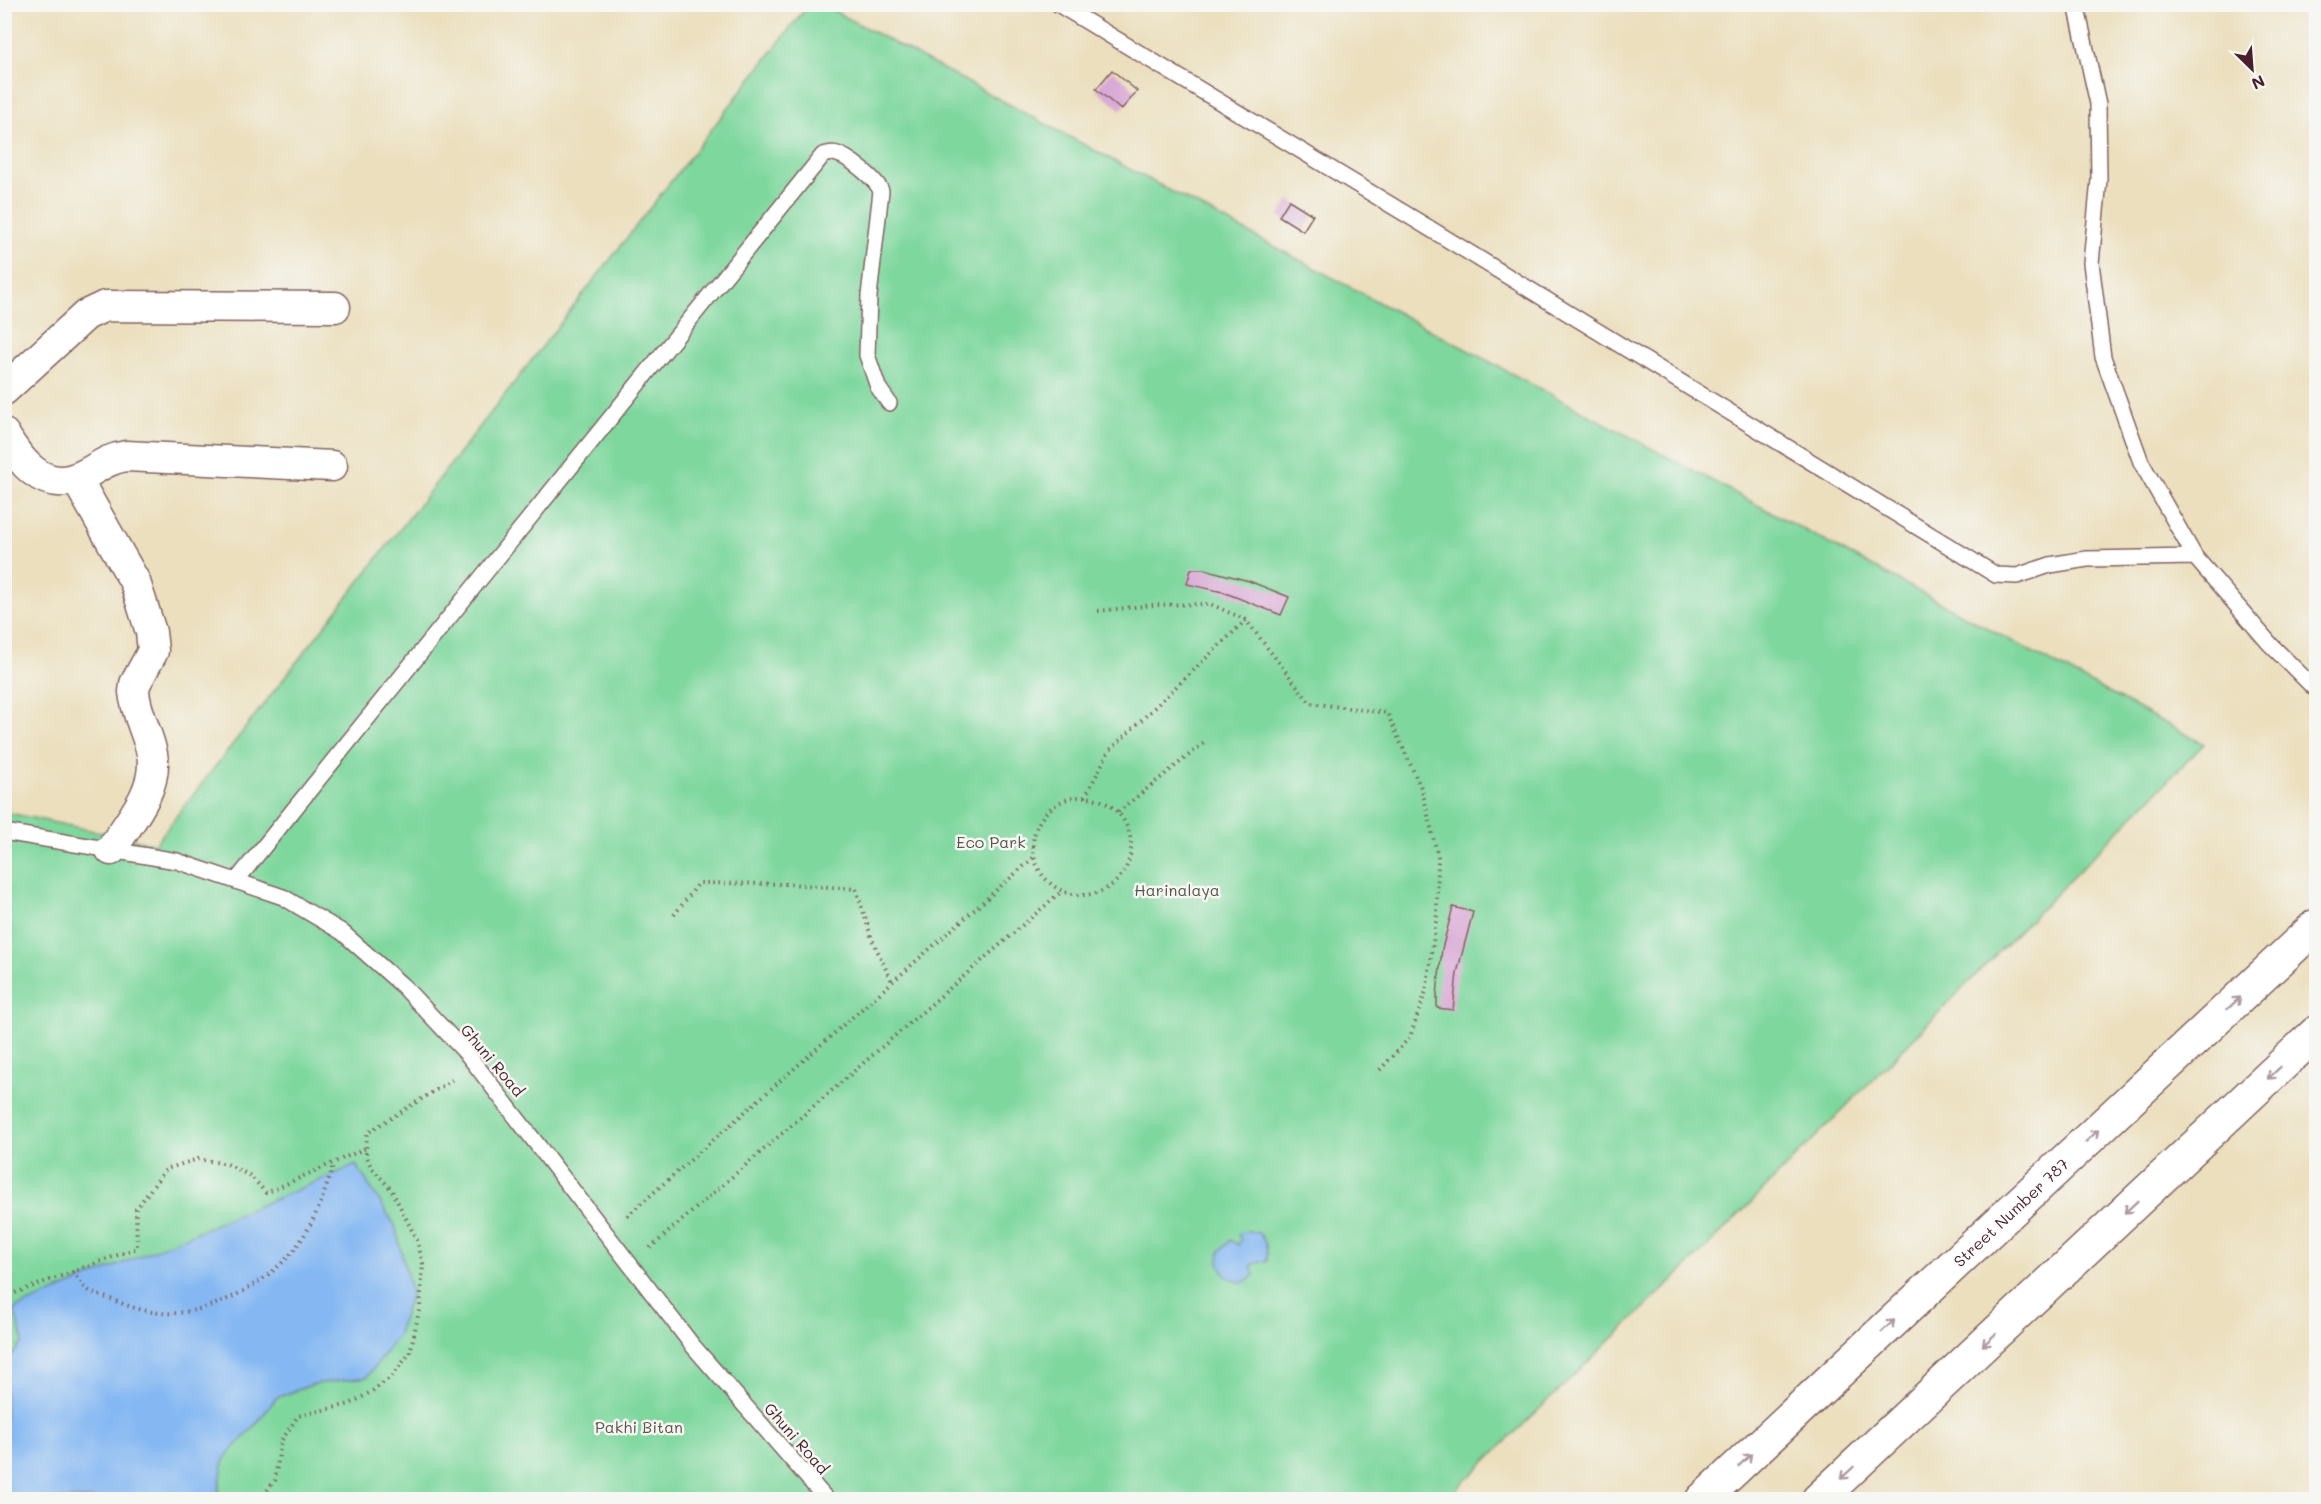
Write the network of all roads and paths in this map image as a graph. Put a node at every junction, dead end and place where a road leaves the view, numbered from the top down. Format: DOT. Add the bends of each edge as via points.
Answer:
graph roads {
  1 [pos="1058,4"];
  2 [pos="2076,4"];
  3 [pos="335,307"];
  4 [pos="4,390"];
  5 [pos="889,403"];
  6 [pos="4,434"];
  7 [pos="332,466"];
  8 [pos="76,478"];
  9 [pos="2195,557"];
  10 [pos="1098,611"];
  11 [pos="1246,620"];
  12 [pos="2316,690"];
  13 [pos="1204,743"];
  14 [pos="1085,797"];
  15 [pos="1118,812"];
  16 [pos="4,832"];
  17 [pos="111,850"];
  18 [pos="1034,857"];
  19 [pos="236,881"];
  20 [pos="1062,891"];
  21 [pos="674,915"];
  22 [pos="2316,926"];
  23 [pos="892,982"];
  24 [pos="2316,1034"];
  25 [pos="475,1064"];
  26 [pos="1379,1071"];
  27 [pos="367,1148"];
  28 [pos="333,1164"];
  29 [pos="607,1233"];
  30 [pos="631,1264"];
  31 [pos="73,1272"];
  32 [pos="4,1297"];
  33 [pos="4,1322"];
  34 [pos="4,1335"];
  35 [pos="260,1500"];
  36 [pos="827,1500"];
  37 [pos="1702,1500"];
  38 [pos="1818,1500"];
  1 -- 9 [label="lane" via="1996,575 2017,576 2087,559"];
  2 -- 9 [label="lane" via="2098,104 2098,180 2091,263 2103,357 2141,462"];
  3 -- 4 [label="street" via="105,306 86,315"];
  5 -- 19 [label="lane" via="867,355 881,191 874,179 839,154 830,153 823,155"];
  6 -- 8 [label="street" via="33,473 51,481"];
  7 -- 8 [label="street" via="126,456 104,462"];
  8 -- 17 [label="street" via="135,582 152,632 153,651 134,692 153,770 148,789"];
  9 -- 12 [label="lane" via="2270,644"];
  10 -- 11 [label="path" via="1210,604"];
  11 -- 14 [label="path" via="1109,751"];
  11 -- 26 [label="path" via="1310,703 1387,713 1422,790 1438,857 1437,915 1426,991 1410,1037"];
  13 -- 15 [label="path"];
  14 -- 15 [label="path"];
  14 -- 18 [label="path" via="1067,799 1051,808 1039,822 1033,839"];
  15 -- 20 [label="path" via="1128,827 1132,845 1129,863 1120,879 1106,890 1088,896"];
  16 -- 17 [label="lane, Ghuni Road"];
  17 -- 19 [label="lane, Ghuni Road" via="177,861"];
  18 -- 20 [label="path" via="1040,874"];
  18 -- 23 [label="path"];
  19 -- 25 [label="lane, Ghuni Road" via="283,897 342,932 404,987"];
  20 -- 30 [label="path"];
  21 -- 23 [label="path" via="699,883 856,889 872,939"];
  37 -- 22 [label="street, Street Number 787, one-way"];
  23 -- 29 [label="path"];
  24 -- 38 [label="street, one-way"];
  25 -- 27 [label="path" via="367,1134"];
  25 -- 29 [label="lane, Ghuni Road"];
  27 -- 28 [label="path"];
  27 -- 35 [label="path" via="371,1167 391,1189 417,1240 423,1264 420,1307 410,1353 391,1377 350,1404 298,1416 281,1440 275,1480"];
  28 -- 31 [label="path" via="266,1193 251,1176 227,1164 198,1159 166,1169 136,1209 137,1248"];
  28 -- 31 [label="path" via="324,1196 287,1258 258,1283 230,1296 175,1313 134,1309 88,1290"];
  29 -- 30 [label="lane, Ghuni Road"];
  30 -- 36 [label="lane, Ghuni Road" via="693,1346"];
  31 -- 32 [label="path"];
  33 -- 34 [label="path" via="8,1331"];
}
